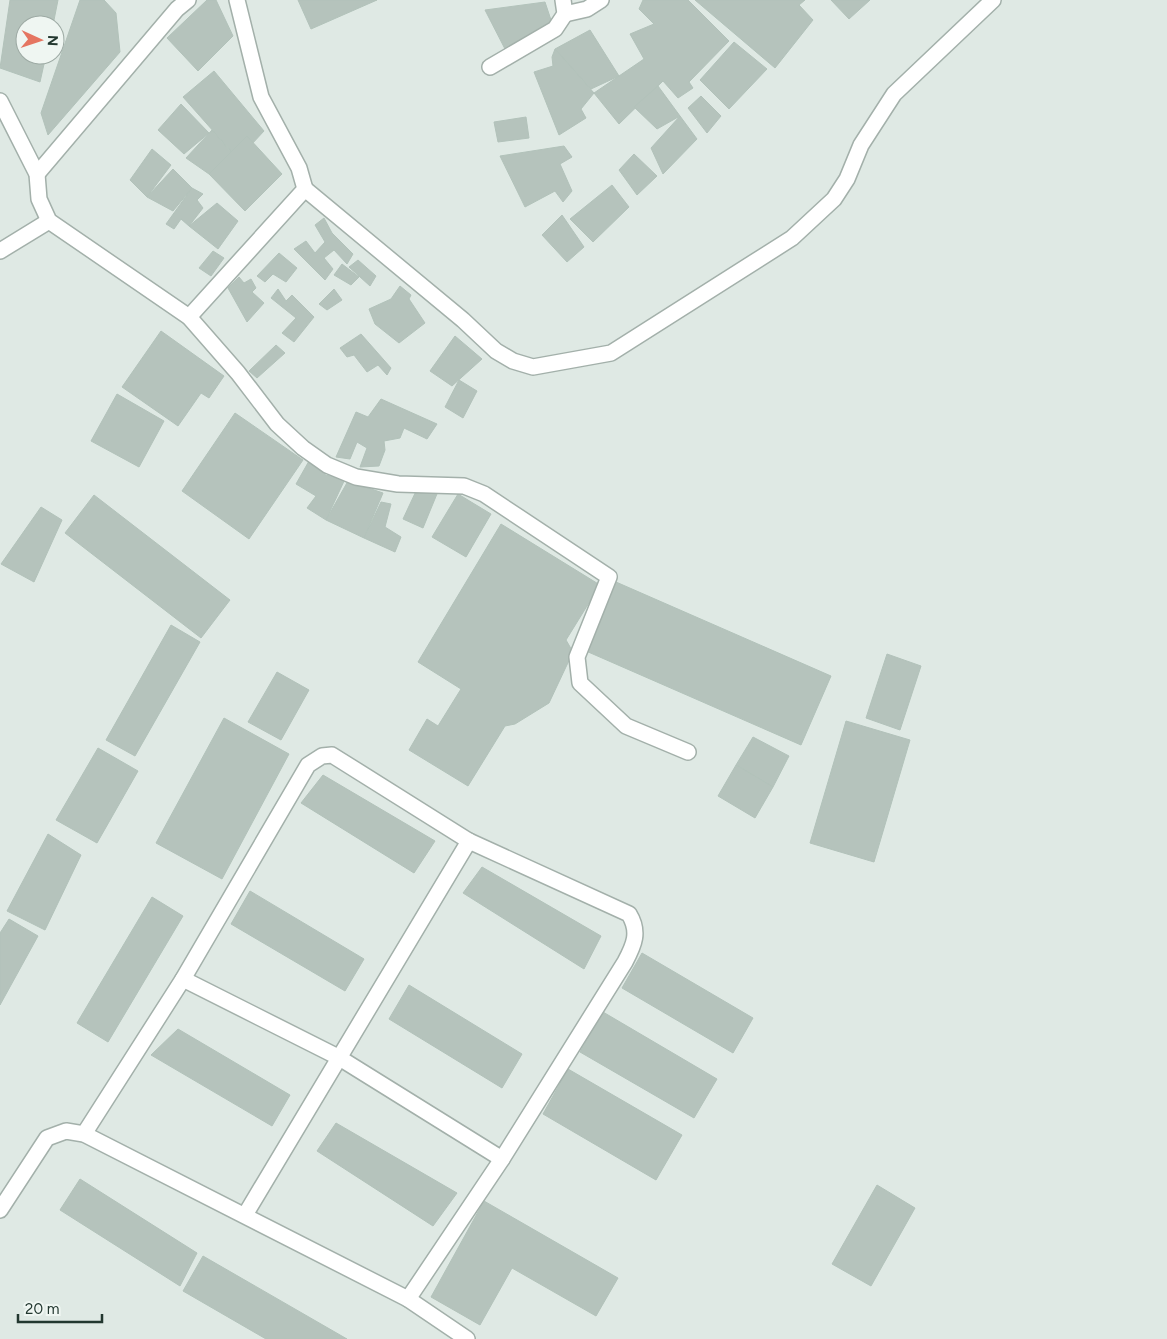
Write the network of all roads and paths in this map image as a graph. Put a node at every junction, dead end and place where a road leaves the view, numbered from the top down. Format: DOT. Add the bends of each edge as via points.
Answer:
graph roads {
  1 [pos="188,0"];
  2 [pos="237,0"];
  3 [pos="601,0"];
  4 [pos="993,0"];
  5 [pos="564,7"];
  6 [pos="490,66"];
  7 [pos="0,101"];
  8 [pos="37,174"];
  9 [pos="305,189"];
  10 [pos="49,221"];
  11 [pos="0,251"];
  12 [pos="189,317"];
  13 [pos="688,752"];
  14 [pos="469,841"];
  15 [pos="183,979"];
  16 [pos="338,1057"];
  17 [pos="84,1134"];
  18 [pos="502,1159"];
  19 [pos="0,1210"];
  20 [pos="245,1214"];
  21 [pos="408,1299"];
  22 [pos="467,1339"];
  1 -- 8 [label="street"];
  2 -- 9 [label="street" via="261,97 299,168"];
  3 -- 5 [label="street" via="587,9"];
  4 -- 9 [label="street" via="894,94 861,145 847,179 814,220 792,238 611,353 533,367 513,361"];
  5 -- 6 [label="street" via="555,29"];
  7 -- 8 [label="street"];
  8 -- 10 [label="street" via="39,199"];
  9 -- 12 [label="street"];
  10 -- 11 [label="street"];
  10 -- 12 [label="street"];
  12 -- 13 [label="street" via="277,424 327,465 356,478 398,484 464,486 484,494 609,577 576,658 580,684 626,726"];
  14 -- 15 [label="street" via="332,756 322,756 308,765"];
  14 -- 16 [label="street"];
  14 -- 18 [label="street" via="629,914 635,924 636,943"];
  15 -- 16 [label="street"];
  15 -- 17 [label="street"];
  16 -- 18 [label="street"];
  16 -- 20 [label="street"];
  17 -- 19 [label="street" via="66,1131 47,1138"];
  17 -- 20 [label="street"];
  18 -- 21 [label="street"];
  20 -- 21 [label="street"];
  21 -- 22 [label="street"];
}
